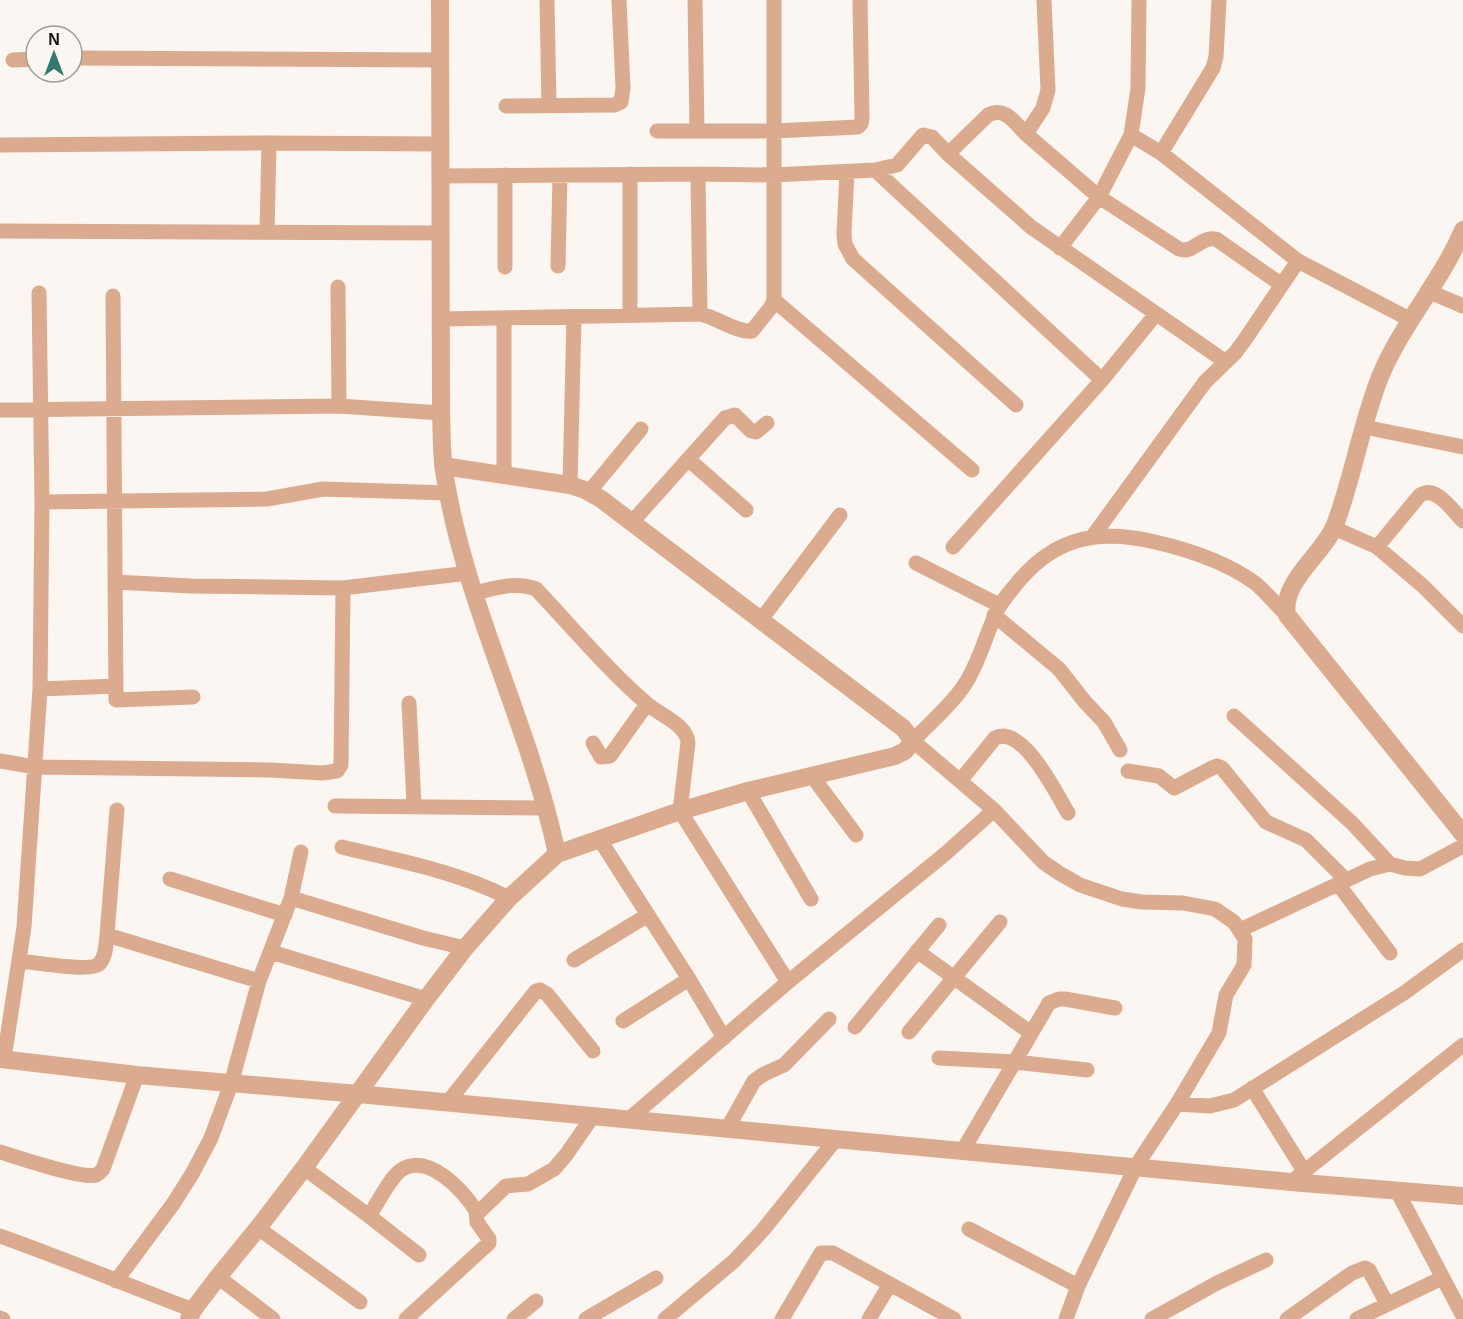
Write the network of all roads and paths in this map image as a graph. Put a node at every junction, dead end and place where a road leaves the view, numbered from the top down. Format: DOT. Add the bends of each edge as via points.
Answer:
graph roads {
  1 [pos="440,0"];
  2 [pos="547,0"];
  3 [pos="619,0"];
  4 [pos="695,0"];
  5 [pos="774,0"];
  6 [pos="860,0"];
  7 [pos="1044,0"];
  8 [pos="1138,0"];
  9 [pos="1219,0"];
  10 [pos="84,58"];
  11 [pos="13,60"];
  12 [pos="24,60"];
  13 [pos="440,60"];
  14 [pos="506,106"];
  15 [pos="549,106"];
  16 [pos="697,130"];
  17 [pos="657,131"];
  18 [pos="774,131"];
  19 [pos="1026,134"];
  20 [pos="1131,135"];
  21 [pos="269,143"];
  22 [pos="441,144"];
  23 [pos="0,145"];
  24 [pos="1161,153"];
  25 [pos="948,154"];
  26 [pos="875,170"];
  27 [pos="847,172"];
  28 [pos="630,174"];
  29 [pos="698,174"];
  30 [pos="560,175"];
  31 [pos="440,176"];
  32 [pos="505,176"];
  33 [pos="773,176"];
  34 [pos="1099,197"];
  35 [pos="0,231"];
  36 [pos="267,232"];
  37 [pos="441,233"];
  38 [pos="1461,237"];
  39 [pos="1060,248"];
  40 [pos="1298,261"];
  41 [pos="558,266"];
  42 [pos="504,267"];
  43 [pos="1282,285"];
  44 [pos="338,287"];
  45 [pos="1430,292"];
  46 [pos="39,293"];
  47 [pos="113,296"];
  48 [pos="774,300"];
  49 [pos="1463,306"];
  50 [pos="700,314"];
  51 [pos="1156,314"];
  52 [pos="630,315"];
  53 [pos="574,317"];
  54 [pos="504,318"];
  55 [pos="441,319"];
  56 [pos="1411,320"];
  57 [pos="1226,362"];
  58 [pos="1101,380"];
  59 [pos="1016,405"];
  60 [pos="339,406"];
  61 [pos="114,408"];
  62 [pos="41,409"];
  63 [pos="0,410"];
  64 [pos="441,413"];
  65 [pos="766,423"];
  66 [pos="1364,427"];
  67 [pos="641,429"];
  68 [pos="1463,447"];
  69 [pos="688,459"];
  70 [pos="443,466"];
  71 [pos="972,470"];
  72 [pos="504,474"];
  73 [pos="570,485"];
  74 [pos="589,492"];
  75 [pos="448,493"];
  76 [pos="115,500"];
  77 [pos="42,502"];
  78 [pos="746,510"];
  79 [pos="840,515"];
  80 [pos="1463,521"];
  81 [pos="632,522"];
  82 [pos="1334,528"];
  83 [pos="1093,536"];
  84 [pos="953,547"];
  85 [pos="1377,547"];
  86 [pos="916,563"];
  87 [pos="468,573"];
  88 [pos="115,582"];
  89 [pos="343,588"];
  90 [pos="475,593"];
  91 [pos="997,610"];
  92 [pos="1287,615"];
  93 [pos="760,621"];
  94 [pos="1463,627"];
  95 [pos="116,686"];
  96 [pos="40,689"];
  97 [pos="193,697"];
  98 [pos="409,703"];
  99 [pos="647,704"];
  100 [pos="1234,716"];
  101 [pos="913,741"];
  102 [pos="593,743"];
  103 [pos="1120,750"];
  104 [pos="0,761"];
  105 [pos="35,767"];
  106 [pos="1128,771"];
  107 [pos="812,776"];
  108 [pos="960,781"];
  109 [pos="748,791"];
  110 [pos="414,805"];
  111 [pos="336,806"];
  112 [pos="547,808"];
  113 [pos="117,810"];
  114 [pos="994,810"];
  115 [pos="680,811"];
  116 [pos="1068,813"];
  117 [pos="1463,834"];
  118 [pos="856,835"];
  119 [pos="600,840"];
  120 [pos="1463,846"];
  121 [pos="342,847"];
  122 [pos="301,852"];
  123 [pos="557,854"];
  124 [pos="1390,864"];
  125 [pos="170,879"];
  126 [pos="1342,882"];
  127 [pos="291,897"];
  128 [pos="509,897"];
  129 [pos="811,899"];
  130 [pos="285,915"];
  131 [pos="648,915"];
  132 [pos="1000,922"];
  133 [pos="939,925"];
  134 [pos="1240,930"];
  135 [pos="107,935"];
  136 [pos="465,948"];
  137 [pos="1463,950"];
  138 [pos="917,951"];
  139 [pos="271,952"];
  140 [pos="1390,953"];
  141 [pos="574,960"];
  142 [pos="19,961"];
  143 [pos="954,977"];
  144 [pos="689,979"];
  145 [pos="260,981"];
  146 [pos="788,982"];
  147 [pos="426,999"];
  148 [pos="1115,1008"];
  149 [pos="830,1019"];
  150 [pos="624,1021"];
  151 [pos="855,1027"];
  152 [pos="909,1032"];
  153 [pos="1031,1033"];
  154 [pos="724,1038"];
  155 [pos="1463,1045"];
  156 [pos="593,1051"];
  157 [pos="939,1058"];
  158 [pos="2,1059"];
  159 [pos="1014,1062"];
  160 [pos="1087,1070"];
  161 [pos="137,1075"];
  162 [pos="231,1084"];
  163 [pos="1252,1088"];
  164 [pos="358,1094"];
  165 [pos="448,1102"];
  166 [pos="1177,1104"];
  167 [pos="593,1116"];
  168 [pos="628,1120"];
  169 [pos="727,1129"];
  170 [pos="836,1139"];
  171 [pos="963,1150"];
  172 [pos="0,1152"];
  173 [pos="1136,1166"];
  174 [pos="304,1168"];
  175 [pos="1298,1177"];
  176 [pos="1397,1191"];
  177 [pos="1463,1196"];
  178 [pos="476,1211"];
  179 [pos="369,1216"];
  180 [pos="258,1228"];
  181 [pos="969,1229"];
  182 [pos="0,1236"];
  183 [pos="419,1255"];
  184 [pos="1266,1260"];
  185 [pos="218,1277"];
  186 [pos="656,1278"];
  187 [pos="1442,1278"];
  188 [pos="116,1281"];
  189 [pos="890,1284"];
  190 [pos="1078,1286"];
  191 [pos="536,1301"];
  192 [pos="360,1302"];
  193 [pos="1387,1304"];
  194 [pos="191,1314"];
  195 [pos="1463,1316"];
  196 [pos="671,1318"];
  197 [pos="273,1319"];
  198 [pos="406,1319"];
  199 [pos="514,1319"];
  200 [pos="586,1319"];
  201 [pos="782,1319"];
  202 [pos="869,1319"];
  203 [pos="954,1319"];
  204 [pos="1066,1319"];
  205 [pos="1152,1319"];
  206 [pos="1287,1319"];
  207 [pos="1357,1319"];
  1 -- 13 [label="street"];
  2 -- 15 [label="street"];
  3 -- 15 [label="street" via="621,102"];
  4 -- 16 [label="street"];
  5 -- 18 [label="street"];
  6 -- 18 [label="street" via="861,124 851,128"];
  7 -- 19 [label="street" via="1048,90 1043,108"];
  8 -- 20 [label="street" via="1138,88"];
  9 -- 24 [label="street" via="1213,68"];
  10 -- 13 [label="street"];
  11 -- 12 [label="street"];
  13 -- 22 [label="street"];
  14 -- 15 [label="street"];
  16 -- 17 [label="street"];
  16 -- 18 [label="street"];
  18 -- 33 [label="street"];
  19 -- 25 [label="street" via="1006,114 994,112"];
  19 -- 34 [label="street"];
  20 -- 24 [label="street"];
  20 -- 34 [label="street"];
  21 -- 22 [label="street"];
  21 -- 23 [label="street"];
  21 -- 36 [label="street"];
  22 -- 31 [label="street"];
  24 -- 40 [label="street"];
  25 -- 26 [label="street" via="932,137 923,135 897,165"];
  25 -- 39 [label="street"];
  26 -- 27 [label="street"];
  26 -- 58 [label="street"];
  27 -- 33 [label="street"];
  27 -- 59 [label="street" via="844,234 853,259"];
  28 -- 29 [label="street"];
  28 -- 30 [label="street"];
  28 -- 52 [label="street"];
  29 -- 33 [label="street"];
  29 -- 50 [label="street"];
  30 -- 32 [label="street"];
  30 -- 41 [label="street"];
  31 -- 32 [label="street"];
  31 -- 37 [label="street"];
  32 -- 42 [label="street"];
  33 -- 48 [label="street"];
  34 -- 39 [label="street"];
  34 -- 43 [label="street" via="1179,249 1185,251 1207,238 1216,239"];
  35 -- 36 [label="street"];
  36 -- 37 [label="street"];
  37 -- 55 [label="street"];
  38 -- 45 [label="street"];
  39 -- 51 [label="street"];
  40 -- 43 [label="street"];
  40 -- 56 [label="street"];
  43 -- 57 [label="street"];
  44 -- 60 [label="street"];
  45 -- 49 [label="street"];
  45 -- 56 [label="street"];
  46 -- 62 [label="street"];
  47 -- 61 [label="street"];
  48 -- 50 [label="street" via="752,331"];
  48 -- 71 [label="street"];
  50 -- 52 [label="street"];
  51 -- 57 [label="street"];
  51 -- 58 [label="street"];
  52 -- 53 [label="street"];
  53 -- 54 [label="street"];
  53 -- 73 [label="street"];
  54 -- 55 [label="street"];
  54 -- 72 [label="street"];
  55 -- 64 [label="street"];
  56 -- 66 [label="street" via="1380,377"];
  57 -- 83 [label="street" via="1205,382"];
  58 -- 84 [label="street"];
  60 -- 61 [label="street"];
  60 -- 64 [label="street"];
  61 -- 62 [label="street"];
  61 -- 76 [label="street"];
  62 -- 63 [label="street"];
  62 -- 77 [label="street"];
  64 -- 70 [label="street"];
  65 -- 69 [label="street" via="756,432 751,431 739,418 730,415"];
  66 -- 68 [label="street"];
  66 -- 82 [label="street"];
  67 -- 74 [label="street"];
  69 -- 78 [label="street"];
  69 -- 81 [label="street"];
  70 -- 72 [label="street"];
  70 -- 75 [label="street"];
  72 -- 73 [label="street"];
  73 -- 74 [label="street"];
  74 -- 81 [label="street"];
  75 -- 76 [label="street" via="323,489 267,500"];
  75 -- 87 [label="street"];
  76 -- 77 [label="street"];
  76 -- 88 [label="street"];
  77 -- 96 [label="street"];
  79 -- 93 [label="street"];
  80 -- 85 [label="street" via="1438,496 1425,492"];
  81 -- 93 [label="street"];
  82 -- 85 [label="street"];
  82 -- 92 [label="street" via="1288,593"];
  83 -- 91 [label="street" via="1066,543 1042,557 1021,577"];
  83 -- 92 [label="street" via="1145,540 1209,558 1256,584"];
  85 -- 94 [label="street"];
  86 -- 91 [label="street"];
  87 -- 89 [label="street"];
  87 -- 90 [label="street"];
  88 -- 89 [label="street"];
  88 -- 95 [label="street"];
  89 -- 105 [label="street" via="341,765 337,771"];
  90 -- 99 [label="street" via="521,584 536,589"];
  90 -- 112 [label="street"];
  91 -- 101 [label="street" via="966,683"];
  91 -- 103 [label="street" via="1059,669 1104,722"];
  92 -- 117 [label="street"];
  93 -- 101 [label="street" via="903,728"];
  95 -- 96 [label="street"];
  95 -- 97 [label="street" via="116,700"];
  96 -- 105 [label="street"];
  98 -- 110 [label="street"];
  99 -- 102 [label="street" via="610,756 601,757"];
  99 -- 115 [label="street" via="688,738"];
  100 -- 124 [label="street"];
  101 -- 107 [label="street" via="906,751 895,756"];
  101 -- 108 [label="street"];
  104 -- 105 [label="street"];
  105 -- 142 [label="street"];
  106 -- 126 [label="street" via="1159,776 1174,788 1212,768 1222,768 1266,822 1306,840"];
  107 -- 109 [label="street"];
  107 -- 118 [label="street"];
  108 -- 114 [label="street"];
  108 -- 116 [label="street" via="995,738 1009,737 1035,759"];
  109 -- 115 [label="street"];
  109 -- 129 [label="street"];
  110 -- 111 [label="street"];
  110 -- 112 [label="street"];
  112 -- 123 [label="street"];
  113 -- 135 [label="street"];
  114 -- 134 [label="street" via="1042,862 1080,885 1122,899 1215,909 1226,914"];
  114 -- 146 [label="street"];
  115 -- 119 [label="street"];
  115 -- 146 [label="street"];
  119 -- 123 [label="street"];
  119 -- 131 [label="street"];
  120 -- 124 [label="street" via="1420,869"];
  121 -- 128 [label="street" via="437,870"];
  122 -- 127 [label="street"];
  123 -- 128 [label="street"];
  124 -- 126 [label="street"];
  125 -- 130 [label="street"];
  126 -- 134 [label="street"];
  126 -- 140 [label="street"];
  127 -- 130 [label="street"];
  127 -- 136 [label="street"];
  128 -- 136 [label="street"];
  130 -- 139 [label="street"];
  131 -- 141 [label="street"];
  131 -- 144 [label="street"];
  132 -- 143 [label="street"];
  133 -- 138 [label="street"];
  134 -- 166 [label="street" via="1245,939 1244,965 1226,995 1219,1033"];
  135 -- 142 [label="street" via="104,955 96,967"];
  135 -- 145 [label="street"];
  136 -- 147 [label="street"];
  137 -- 163 [label="street" via="1404,993"];
  138 -- 143 [label="street"];
  138 -- 151 [label="street"];
  139 -- 145 [label="street"];
  139 -- 147 [label="street"];
  142 -- 158 [label="street"];
  143 -- 152 [label="street"];
  143 -- 153 [label="street"];
  144 -- 150 [label="street"];
  144 -- 154 [label="street"];
  145 -- 162 [label="street"];
  146 -- 154 [label="street"];
  147 -- 164 [label="street"];
  148 -- 153 [label="street" via="1053,1000"];
  149 -- 169 [label="street" via="784,1065 754,1081"];
  153 -- 159 [label="street"];
  154 -- 168 [label="street"];
  155 -- 175 [label="street"];
  156 -- 165 [label="street" via="547,994 536,991"];
  157 -- 159 [label="street"];
  158 -- 161 [label="street"];
  159 -- 160 [label="street"];
  159 -- 171 [label="street"];
  161 -- 162 [label="street"];
  161 -- 172 [label="street" via="100,1173 61,1170"];
  162 -- 164 [label="street"];
  162 -- 188 [label="street" via="211,1138 192,1174"];
  163 -- 166 [label="street" via="1234,1100 1210,1106"];
  163 -- 175 [label="street"];
  164 -- 165 [label="street"];
  164 -- 174 [label="street"];
  165 -- 167 [label="street"];
  166 -- 173 [label="street"];
  167 -- 168 [label="street"];
  167 -- 178 [label="street" via="554,1169 528,1184 506,1186"];
  168 -- 169 [label="street"];
  169 -- 170 [label="street"];
  170 -- 171 [label="street"];
  170 -- 196 [label="street" via="763,1230"];
  171 -- 173 [label="street"];
  173 -- 175 [label="street"];
  173 -- 190 [label="street"];
  174 -- 179 [label="street"];
  174 -- 180 [label="street"];
  175 -- 176 [label="street"];
  176 -- 177 [label="street"];
  176 -- 187 [label="street"];
  178 -- 179 [label="street" via="441,1174 417,1166 396,1175"];
  178 -- 198 [label="street" via="477,1222 489,1243"];
  179 -- 183 [label="street"];
  180 -- 185 [label="street"];
  180 -- 192 [label="street"];
  181 -- 190 [label="street"];
  182 -- 188 [label="street"];
  184 -- 205 [label="street"];
  185 -- 194 [label="street"];
  185 -- 197 [label="street"];
  186 -- 200 [label="street"];
  187 -- 193 [label="street"];
  187 -- 195 [label="street"];
  188 -- 194 [label="street"];
  189 -- 201 [label="street" via="833,1253 821,1253"];
  189 -- 202 [label="street"];
  189 -- 203 [label="street"];
  190 -- 204 [label="street"];
  191 -- 199 [label="street"];
  193 -- 206 [label="street" via="1365,1268"];
  193 -- 207 [label="street"];
}
